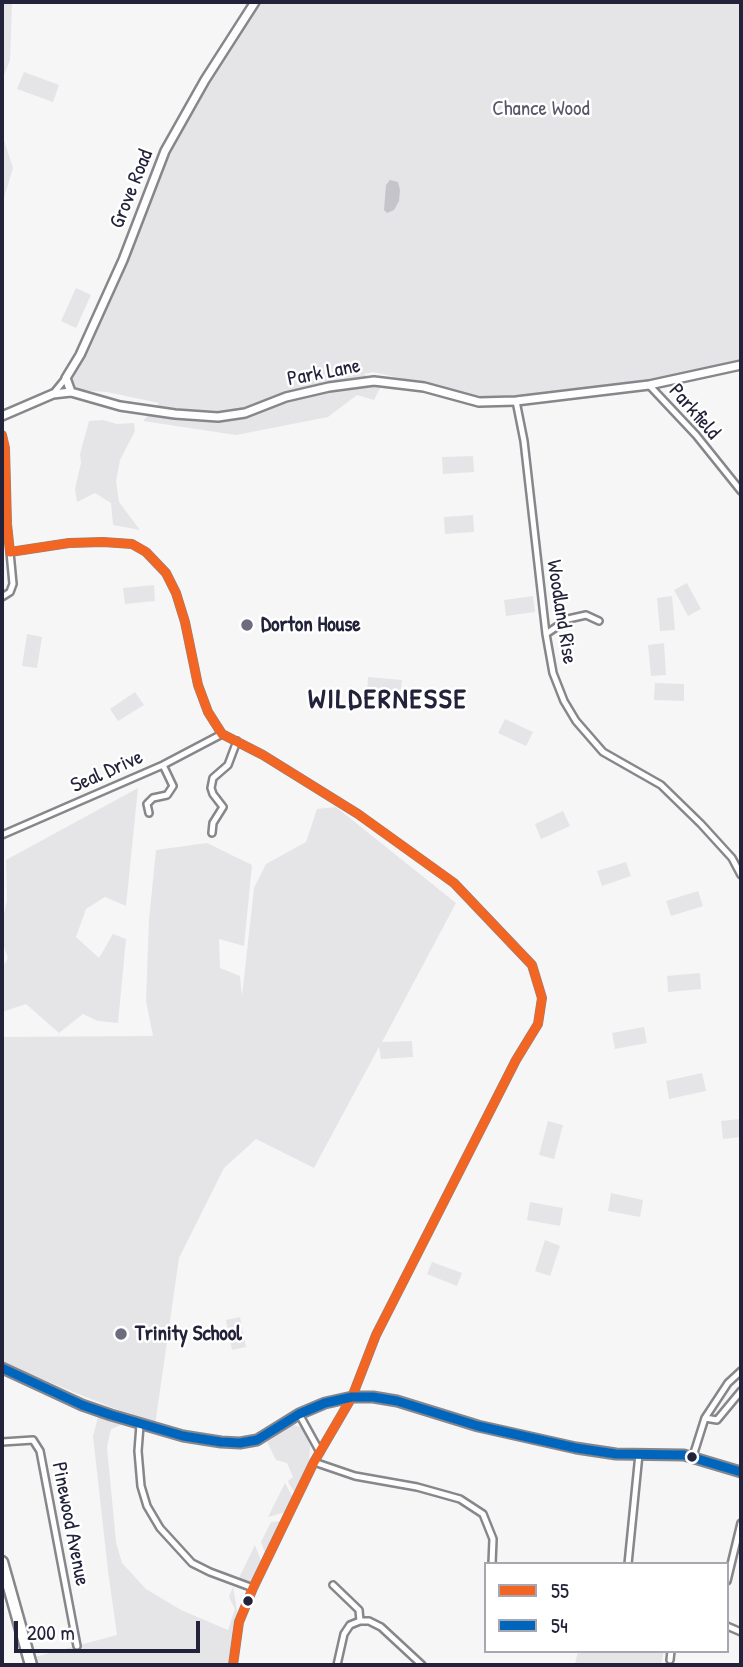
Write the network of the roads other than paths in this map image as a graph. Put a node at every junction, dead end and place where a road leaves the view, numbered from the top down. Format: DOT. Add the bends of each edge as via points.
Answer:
graph roads {
  1 [pos="255,2"];
  2 [pos="741,365"];
  3 [pos="66,377"];
  4 [pos="649,385"];
  5 [pos="71,392"];
  6 [pos="53,394"];
  7 [pos="516,401"];
  8 [pos="2,416"];
  9 [pos="2,435"];
  10 [pos="741,491"];
  11 [pos="10,552"];
  12 [pos="2,597"];
  13 [pos="599,621"];
  14 [pos="546,634"];
  15 [pos="222,734"];
  16 [pos="237,741"];
  17 [pos="163,765"];
  18 [pos="149,813"];
  19 [pos="212,833"];
  20 [pos="2,835"];
  21 [pos="741,875"];
  22 [pos="2,1368"];
  23 [pos="741,1371"];
  24 [pos="741,1391"];
  25 [pos="352,1397"];
  26 [pos="299,1414"];
  27 [pos="705,1418"];
  28 [pos="140,1424"];
  29 [pos="2,1442"];
  30 [pos="320,1452"];
  31 [pos="639,1454"];
  32 [pos="693,1456"];
  33 [pos="314,1462"];
  34 [pos="741,1472"];
  35 [pos="741,1523"];
  36 [pos="738,1548"];
  37 [pos="2,1562"];
  38 [pos="492,1562"];
  39 [pos="628,1562"];
  40 [pos="729,1575"];
  41 [pos="333,1585"];
  42 [pos="253,1588"];
  43 [pos="360,1620"];
  44 [pos="77,1646"];
  45 [pos="671,1653"];
  46 [pos="670,1660"];
  47 [pos="31,1665"];
  48 [pos="233,1665"];
  49 [pos="337,1665"];
  50 [pos="422,1665"];
  1 -- 3 [label="street, Grove Road" via="166,151 123,260"];
  2 -- 4 [label="street, Park Lane"];
  3 -- 5 [label="street"];
  3 -- 6 [label="street, Grove Road"];
  4 -- 7 [label="street, Park Lane"];
  4 -- 10 [label="street, Parkfield"];
  5 -- 6 [label="street, Park Lane"];
  5 -- 7 [label="street, Park Lane" via="120,406 218,417 318,389 374,381 425,387 480,402"];
  6 -- 8 [label="street, Park Lane"];
  7 -- 14 [label="street, Woodland Rise"];
  9 -- 11 [label="street"];
  11 -- 12 [label="street" via="13,584"];
  11 -- 15 [label="street" via="103,542 132,544 146,552 166,573 176,593 198,685"];
  13 -- 14 [label="street" via="586,615"];
  14 -- 21 [label="street, Woodland Rise" via="553,673 576,721 603,752 661,785 717,841"];
  15 -- 16 [label="street"];
  15 -- 17 [label="street, Seal Drive"];
  16 -- 19 [label="street" via="228,765 213,778 213,794 223,807"];
  16 -- 25 [label="street" via="358,814 454,883 532,965 542,998 538,1024 376,1335"];
  17 -- 18 [label="street" via="173,786 167,795 147,804"];
  17 -- 20 [label="street, Seal Drive"];
  22 -- 28 [label="main road" via="82,1405"];
  23 -- 27 [label="street"];
  24 -- 27 [label="street" via="717,1420"];
  25 -- 26 [label="main road"];
  25 -- 30 [label="street"];
  25 -- 31 [label="main road" via="397,1401 478,1426 576,1448"];
  26 -- 28 [label="main road" via="257,1440 240,1443 183,1436"];
  26 -- 30 [label="street"];
  27 -- 32 [label="street"];
  28 -- 42 [label="street" via="141,1486 160,1528 192,1563"];
  29 -- 44 [label="street, Pinewood Avenue" via="33,1440 40,1451"];
  30 -- 33 [label="street"];
  31 -- 32 [label="main road"];
  31 -- 39 [label="street"];
  32 -- 34 [label="main road"];
  33 -- 38 [label="street" via="460,1499 482,1514 493,1539"];
  33 -- 42 [label="street"];
  35 -- 36 [label="street"];
  36 -- 40 [label="street"];
  37 -- 47 [label="highway"];
  41 -- 43 [label="street" via="359,1610"];
  42 -- 48 [label="street" via="239,1622"];
  43 -- 49 [label="street" via="344,1634"];
  43 -- 50 [label="street" via="381,1628"];
  45 -- 46 [label="street"];
}
